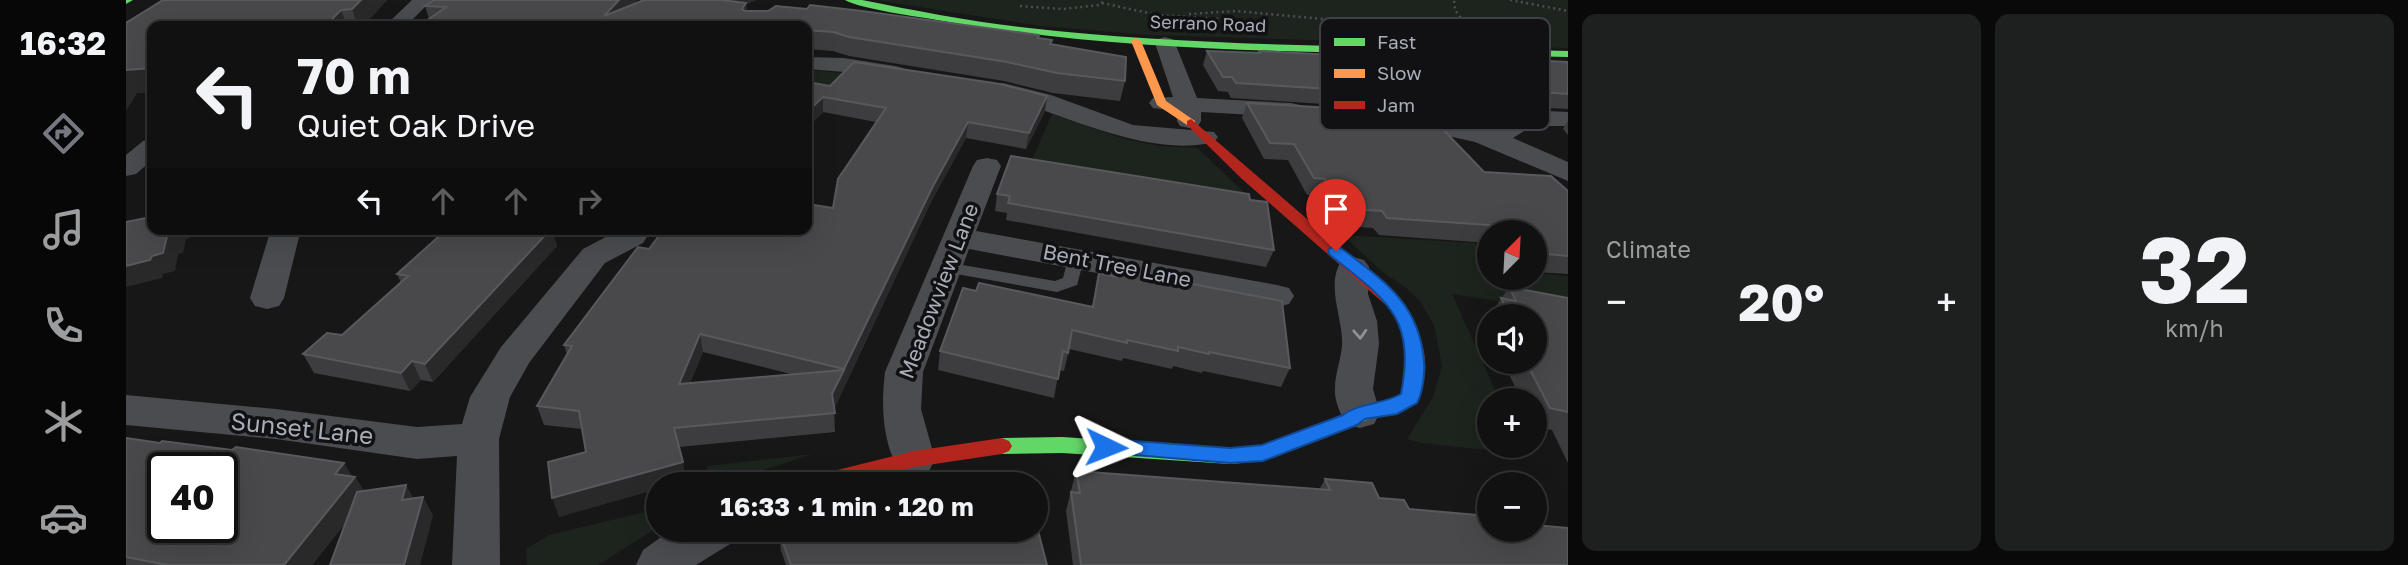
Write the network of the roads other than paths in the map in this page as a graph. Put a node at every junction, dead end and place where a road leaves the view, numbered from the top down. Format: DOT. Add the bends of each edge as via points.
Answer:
graph roads {
  1 [pos="423,0"];
  2 [pos="849,0"];
  3 [pos="400,21"];
  4 [pos="1136,41"];
  5 [pos="1165,43"];
  6 [pos="1320,47"];
  7 [pos="1550,54"];
  8 [pos="1568,54"];
  9 [pos="812,63"];
  10 [pos="924,78"];
  11 [pos="978,86"];
  12 [pos="1161,103"];
  13 [pos="1319,111"];
  14 [pos="1550,119"];
  15 [pos="1568,119"];
  16 [pos="1194,121"];
  17 [pos="1462,130"];
  18 [pos="1506,130"];
  19 [pos="1495,140"];
  20 [pos="147,151"];
  21 [pos="987,166"];
  22 [pos="126,168"];
  23 [pos="1568,173"];
  24 [pos="284,235"];
  25 [pos="633,235"];
  26 [pos="595,242"];
  27 [pos="951,252"];
  28 [pos="1353,267"];
  29 [pos="1277,296"];
  30 [pos="267,298"];
  31 [pos="126,410"];
  32 [pos="1360,413"];
  33 [pos="478,439"];
  34 [pos="914,459"];
  35 [pos="861,472"];
  36 [pos="476,565"];
  1 -- 3 [label="street"];
  2 -- 4 [label="street, Serrano Road" via="959,22"];
  4 -- 5 [label="street, Serrano Road"];
  4 -- 12 [label="street"];
  5 -- 6 [label="street, Serrano Road"];
  5 -- 16 [label="street"];
  7 -- 8 [label="street, Serrano Road"];
  9 -- 10 [label="street"];
  11 -- 16 [label="street" via="1043,100 1129,132 1166,137"];
  12 -- 16 [label="street"];
  13 -- 16 [label="street"];
  14 -- 15 [label="street"];
  16 -- 28 [label="street"];
  17 -- 19 [label="street"];
  18 -- 19 [label="street"];
  19 -- 23 [label="street"];
  20 -- 22 [label="street"];
  21 -- 27 [label="street, Meadowview Lane"];
  24 -- 30 [label="street"];
  25 -- 26 [label="street"];
  26 -- 33 [label="street" via="501,376"];
  27 -- 29 [label="street, Bent Tree Lane" via="1076,259"];
  27 -- 34 [label="street, Meadowview Lane" via="904,372 901,409"];
  28 -- 32 [label="street, one-way" via="1351,294 1361,344 1354,389"];
  28 -- 32 [label="street" via="1387,292 1401,311 1413,336 1415,367 1410,398 1390,409"];
  31 -- 33 [label="street, Sunset Lane" via="417,443"];
  32 -- 34 [label="street" via="1263,453 1230,456 1062,445 987,446"];
  33 -- 36 [label="street"];
  34 -- 35 [label="street"];
}
